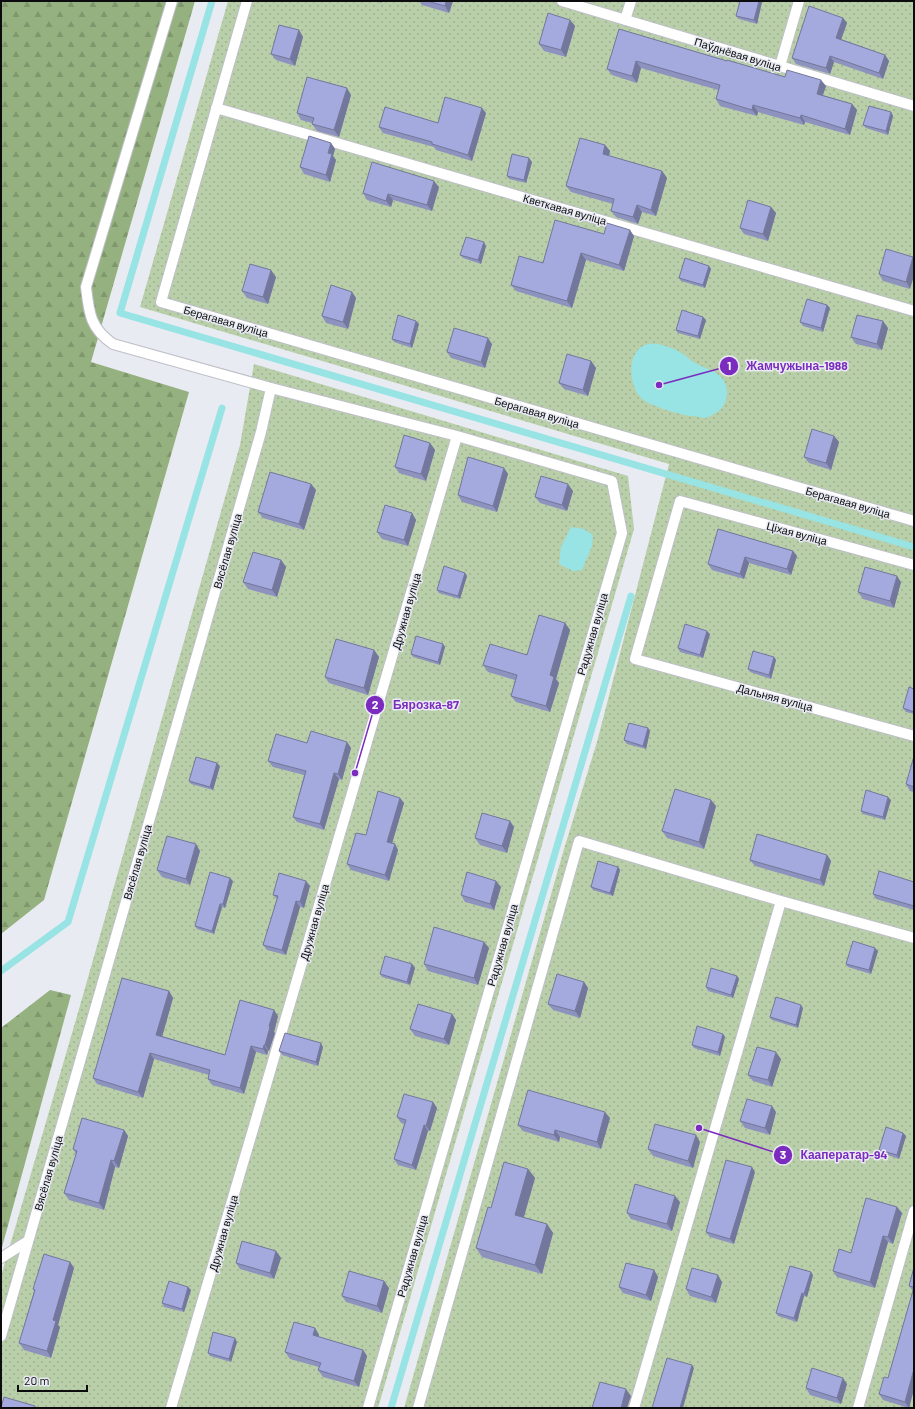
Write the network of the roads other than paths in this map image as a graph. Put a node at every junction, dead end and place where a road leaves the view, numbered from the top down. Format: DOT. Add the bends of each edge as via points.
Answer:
graph roads {
  1 [pos="172,1"];
  2 [pos="247,1"];
  3 [pos="562,1"];
  4 [pos="630,1"];
  5 [pos="799,1"];
  6 [pos="625,20"];
  7 [pos="780,66"];
  8 [pos="914,106"];
  9 [pos="216,108"];
  10 [pos="914,311"];
  11 [pos="271,388"];
  12 [pos="457,436"];
  13 [pos="914,521"];
  14 [pos="914,565"];
  15 [pos="635,659"];
  16 [pos="914,736"];
  17 [pos="781,901"];
  18 [pos="914,938"];
  19 [pos="914,1211"];
  20 [pos="28,1241"];
  21 [pos="1,1258"];
  22 [pos="1,1336"];
  23 [pos="171,1408"];
  24 [pos="368,1408"];
  25 [pos="418,1408"];
  26 [pos="634,1408"];
  27 [pos="858,1408"];
  1 -- 11 [label="lane" via="86,287 88,309 93,324 102,337 113,344"];
  2 -- 9 [label="lane"];
  3 -- 6 [label="lane, Паўднёвая вуліца"];
  4 -- 6 [label="lane"];
  5 -- 7 [label="lane"];
  6 -- 7 [label="lane, Паўднёвая вуліца"];
  7 -- 8 [label="lane, Паўднёвая вуліца"];
  9 -- 10 [label="lane, Кветкавая вуліца"];
  9 -- 13 [label="lane, Берагавая вуліца" via="160,302"];
  11 -- 12 [label="lane"];
  11 -- 20 [label="lane, Вясёлая вуліца"];
  12 -- 23 [label="lane, Дружная вуліца"];
  12 -- 24 [label="lane, Радужная вуліца" via="612,481 622,533"];
  14 -- 15 [label="lane, Ціхая вуліца" via="680,501"];
  15 -- 16 [label="lane, Дальняя вуліца"];
  17 -- 18 [label="lane"];
  17 -- 25 [label="lane" via="579,841"];
  17 -- 26 [label="lane"];
  19 -- 27 [label="lane"];
  20 -- 21 [label="lane"];
  20 -- 22 [label="lane, Вясёлая вуліца"];
}
